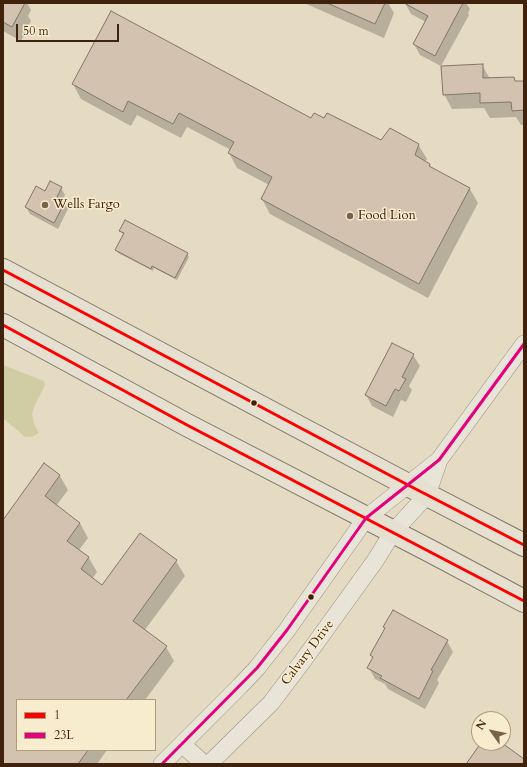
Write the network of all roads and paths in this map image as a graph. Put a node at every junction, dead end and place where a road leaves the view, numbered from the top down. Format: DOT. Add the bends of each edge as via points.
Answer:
graph roads {
  1 [pos="3,270"];
  2 [pos="3,325"];
  3 [pos="524,344"];
  4 [pos="439,460"];
  5 [pos="408,485"];
  6 [pos="427,495"];
  7 [pos="366,518"];
  8 [pos="393,532"];
  9 [pos="524,545"];
  10 [pos="524,601"];
  11 [pos="182,744"];
  12 [pos="162,764"];
  13 [pos="204,764"];
  14 [pos="209,764"];
  1 -- 5 [label="highway"];
  2 -- 7 [label="highway"];
  3 -- 4 [label="street"];
  4 -- 5 [label="street"];
  4 -- 6 [label="street"];
  5 -- 6 [label="highway"];
  5 -- 7 [label="street"];
  6 -- 8 [label="street, Calvary Drive"];
  6 -- 9 [label="highway"];
  7 -- 8 [label="highway"];
  7 -- 11 [label="street" via="272,650"];
  8 -- 10 [label="highway"];
  8 -- 14 [label="street, Calvary Drive" via="371,568 270,703"];
  11 -- 12 [label="street"];
  11 -- 13 [label="street"];
}
